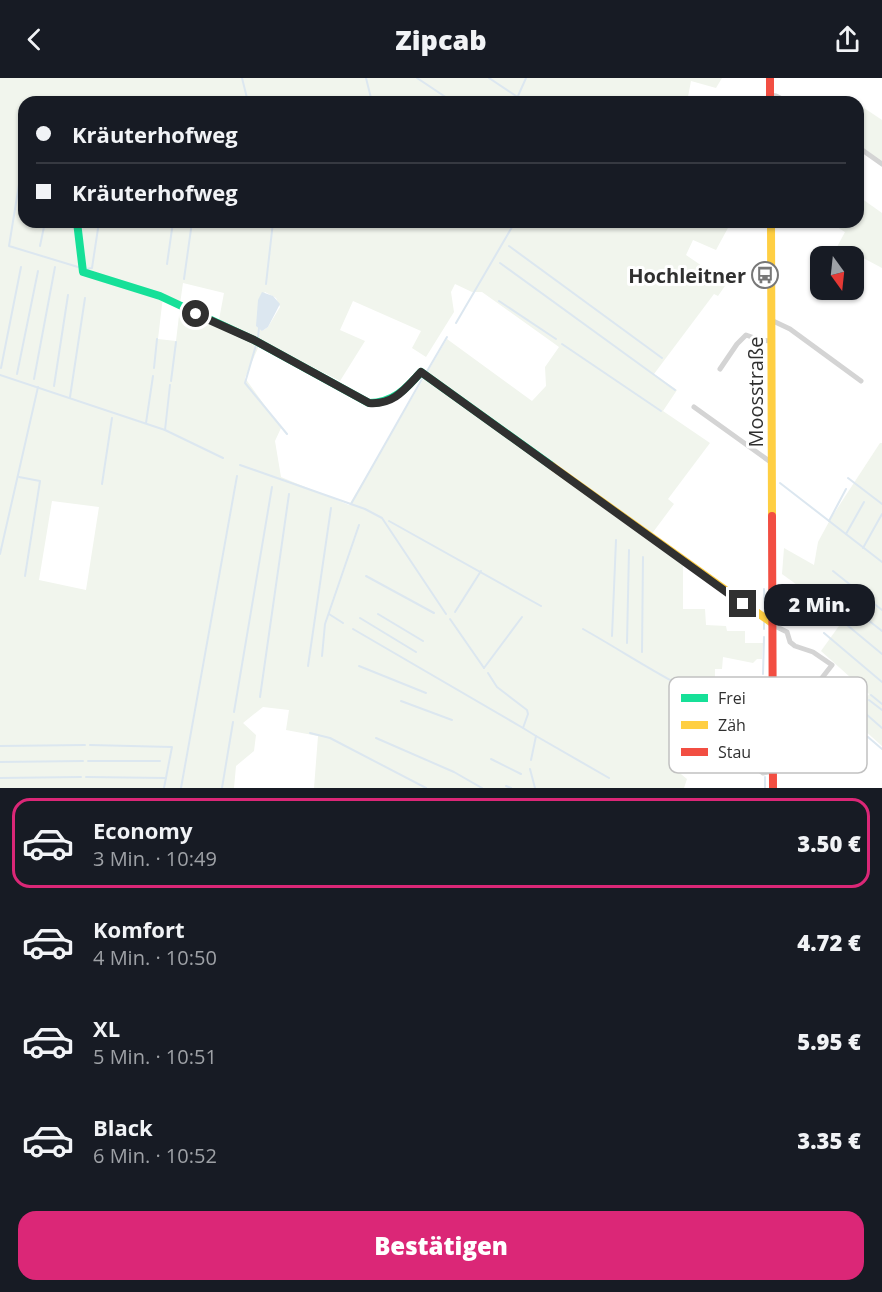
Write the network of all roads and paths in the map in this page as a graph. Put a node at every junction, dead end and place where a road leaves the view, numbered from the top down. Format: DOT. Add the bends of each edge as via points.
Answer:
graph roads {
  1 [pos="770,78"];
  2 [pos="770,96"];
  3 [pos="864,151"];
  4 [pos="882,164"];
  5 [pos="78,228"];
  6 [pos="771,228"];
  7 [pos="771,320"];
  8 [pos="771,341"];
  9 [pos="720,369"];
  10 [pos="861,381"];
  11 [pos="694,407"];
  12 [pos="772,463"];
  13 [pos="772,625"];
  14 [pos="772,677"];
  15 [pos="823,677"];
  1 -- 2 [label="street"];
  3 -- 4 [label="street"];
  5 -- 13 [label="street" via="83,272 160,296 254,340 369,403 393,400 421,372"];
  6 -- 7 [label="street, Moosstraße"];
  7 -- 8 [label="street, Moosstraße"];
  7 -- 10 [label="street, Moosstraße" via="790,329"];
  8 -- 9 [label="street" via="746,335"];
  8 -- 12 [label="street, Moosstraße"];
  11 -- 12 [label="street, Moosstraße"];
  12 -- 13 [label="street, Moosstraße"];
  13 -- 14 [label="street, Moosstraße"];
  13 -- 15 [label="street" via="787,632 795,646 832,665"];
}
